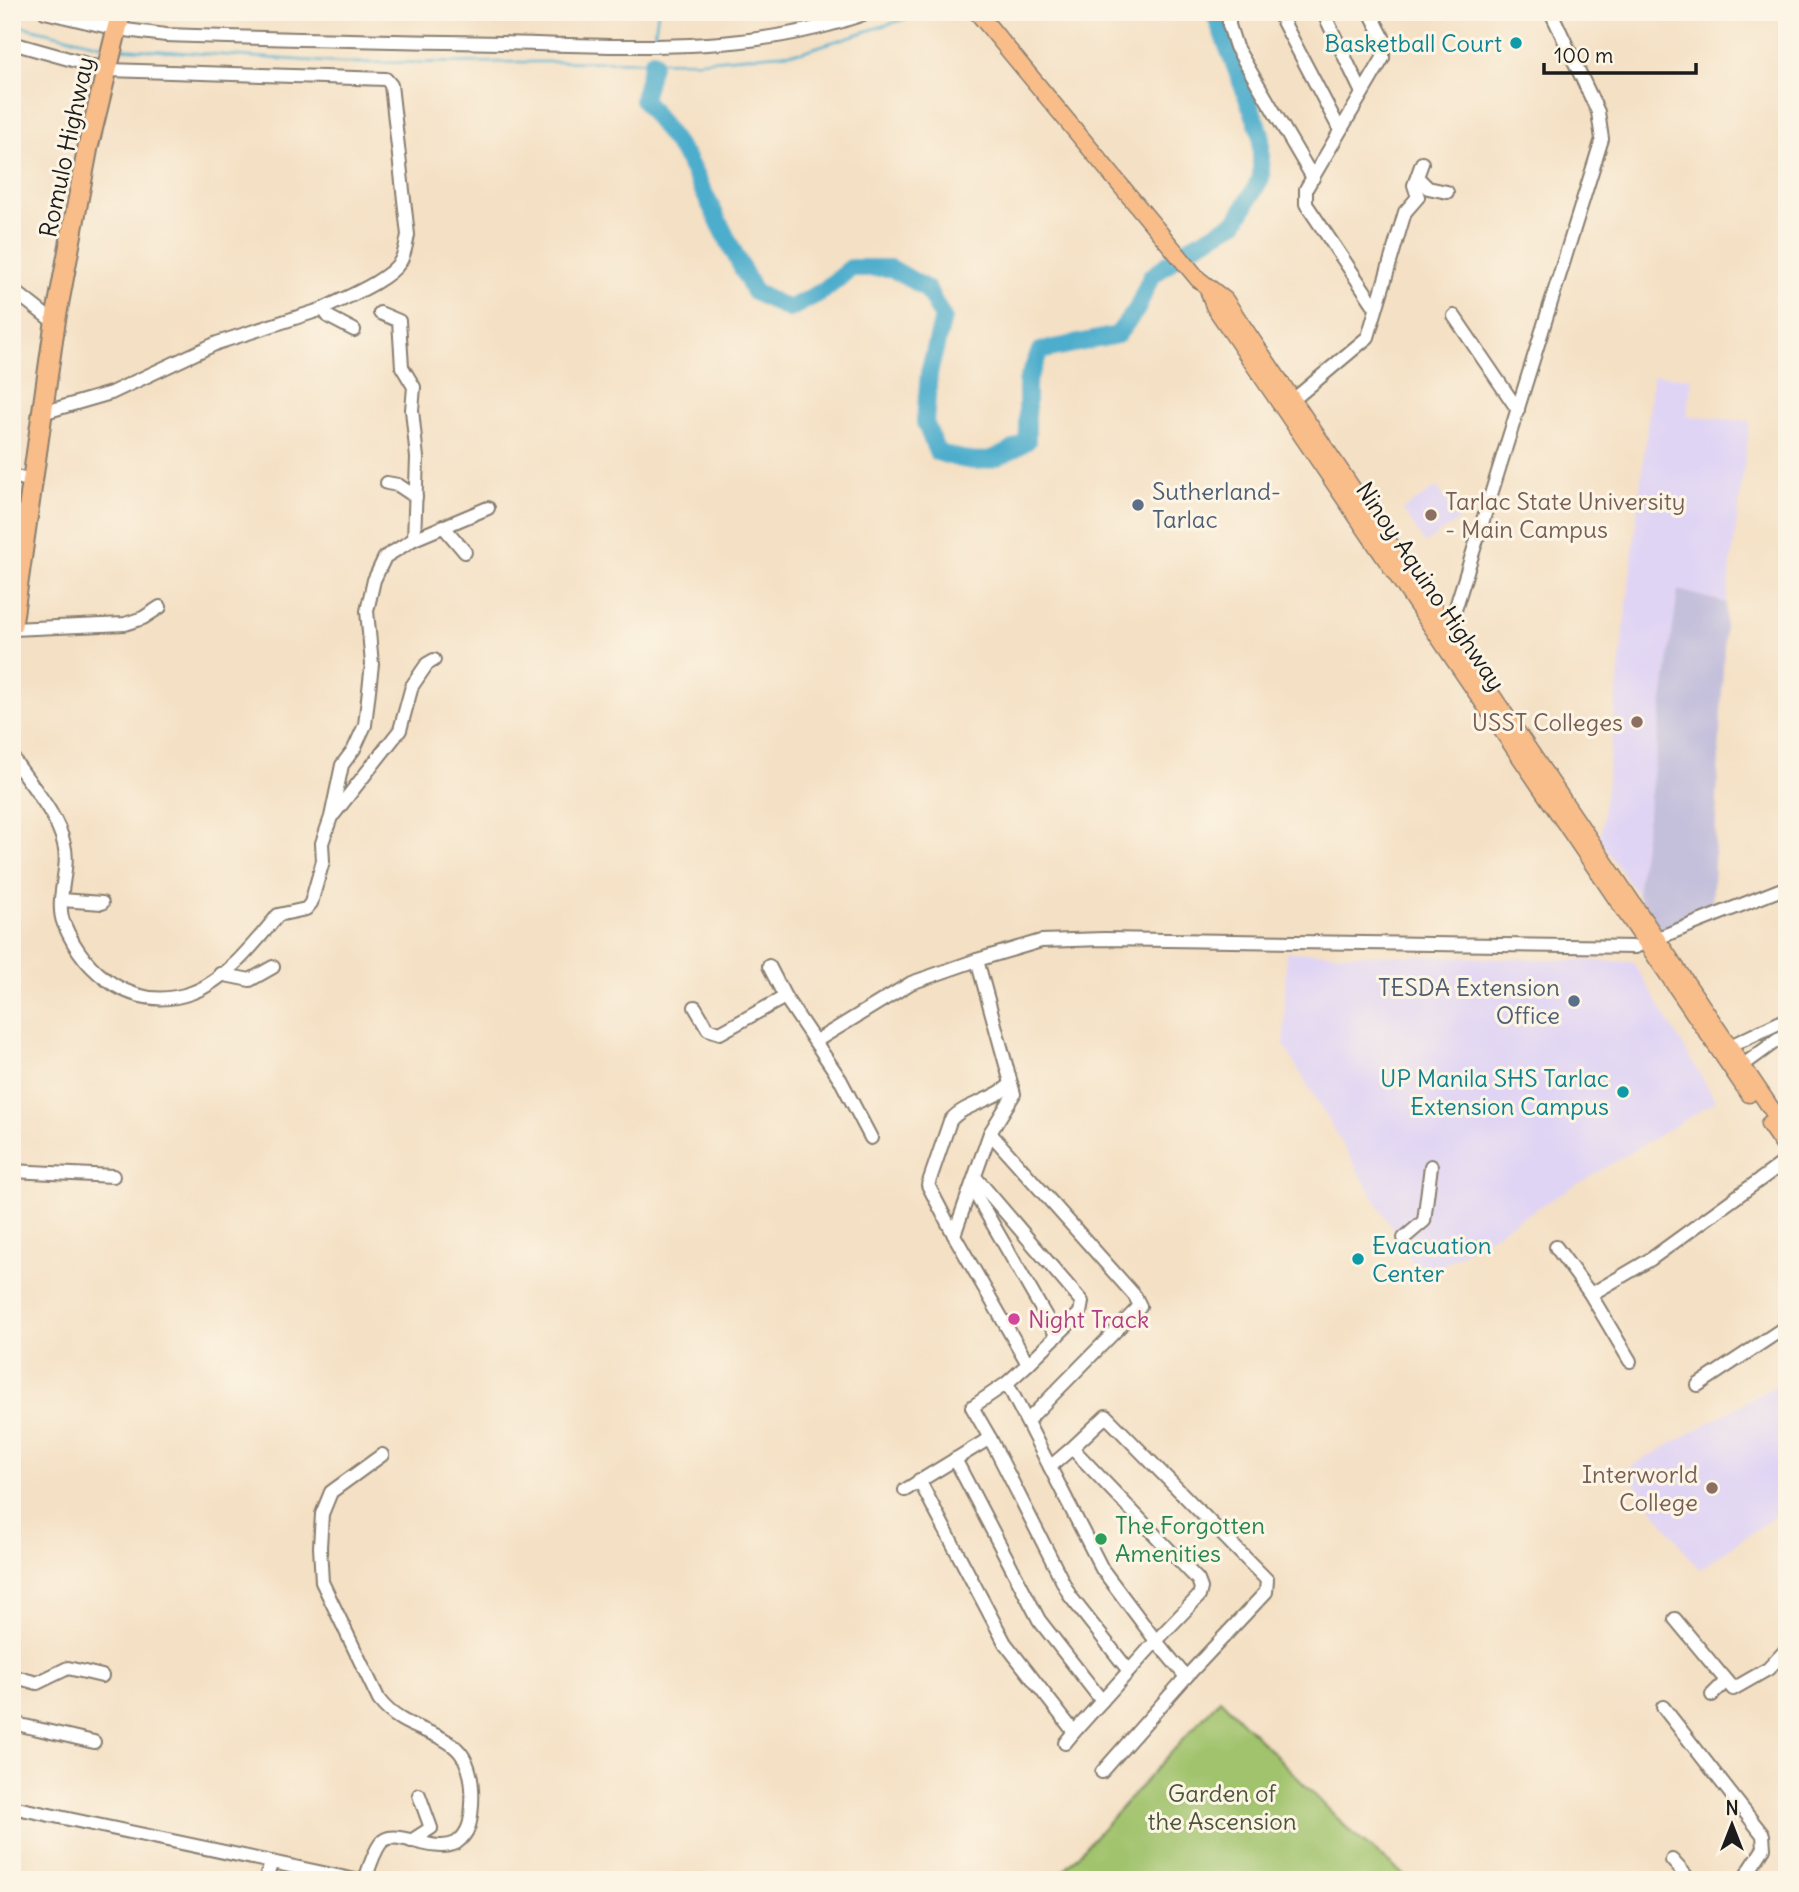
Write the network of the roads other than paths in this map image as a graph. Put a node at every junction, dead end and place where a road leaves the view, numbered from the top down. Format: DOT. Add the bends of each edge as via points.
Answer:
graph roads {
  1 [pos="46,12"];
  2 [pos="869,12"];
  3 [pos="977,12"];
  4 [pos="1229,12"];
  5 [pos="1278,12"];
  6 [pos="1322,12"];
  7 [pos="1370,12"];
  8 [pos="1551,12"];
  9 [pos="118,24"];
  10 [pos="12,43"];
  11 [pos="108,66"];
  12 [pos="1362,93"];
  13 [pos="1340,130"];
  14 [pos="1422,163"];
  15 [pos="1417,177"];
  16 [pos="1312,178"];
  17 [pos="1447,192"];
  18 [pos="12,289"];
  19 [pos="1376,308"];
  20 [pos="323,309"];
  21 [pos="380,313"];
  22 [pos="1454,316"];
  23 [pos="55,323"];
  24 [pos="354,330"];
  25 [pos="1289,404"];
  26 [pos="1518,410"];
  27 [pos="42,413"];
  28 [pos="12,476"];
  29 [pos="32,481"];
  30 [pos="387,482"];
  31 [pos="416,497"];
  32 [pos="488,508"];
  33 [pos="443,526"];
  34 [pos="414,539"];
  35 [pos="465,552"];
  36 [pos="1416,593"];
  37 [pos="160,607"];
  38 [pos="12,627"];
  39 [pos="1449,629"];
  40 [pos="1455,650"];
  41 [pos="434,660"];
  42 [pos="12,757"];
  43 [pos="331,817"];
  44 [pos="1787,887"];
  45 [pos="62,900"];
  46 [pos="102,903"];
  47 [pos="1653,942"];
  48 [pos="977,960"];
  49 [pos="769,966"];
  50 [pos="273,967"];
  51 [pos="220,974"];
  52 [pos="785,997"];
  53 [pos="695,1007"];
  54 [pos="1787,1019"];
  55 [pos="1787,1033"];
  56 [pos="816,1041"];
  57 [pos="1725,1048"];
  58 [pos="1739,1068"];
  59 [pos="1011,1084"];
  60 [pos="990,1100"];
  61 [pos="997,1119"];
  62 [pos="1787,1132"];
  63 [pos="990,1133"];
  64 [pos="871,1138"];
  65 [pos="1787,1150"];
  66 [pos="1787,1160"];
  67 [pos="1431,1166"];
  68 [pos="12,1171"];
  69 [pos="113,1176"];
  70 [pos="974,1183"];
  71 [pos="954,1235"];
  72 [pos="1404,1238"];
  73 [pos="1556,1247"];
  74 [pos="1589,1292"];
  75 [pos="1787,1326"];
  76 [pos="1057,1336"];
  77 [pos="1630,1362"];
  78 [pos="1028,1364"];
  79 [pos="1007,1383"];
  80 [pos="1698,1385"];
  81 [pos="1027,1421"];
  82 [pos="990,1438"];
  83 [pos="1072,1448"];
  84 [pos="382,1455"];
  85 [pos="955,1459"];
  86 [pos="1050,1467"];
  87 [pos="919,1480"];
  88 [pos="905,1490"];
  89 [pos="1675,1619"];
  90 [pos="1156,1641"];
  91 [pos="1787,1649"];
  92 [pos="1129,1671"];
  93 [pos="12,1676"];
  94 [pos="102,1676"];
  95 [pos="1186,1677"];
  96 [pos="1726,1682"];
  97 [pos="1712,1695"];
  98 [pos="1102,1701"];
  99 [pos="1662,1707"];
  100 [pos="12,1723"];
  101 [pos="1074,1732"];
  102 [pos="94,1742"];
  103 [pos="1065,1743"];
  104 [pos="1101,1772"];
  105 [pos="419,1795"];
  106 [pos="12,1807"];
  107 [pos="411,1841"];
  108 [pos="1672,1860"];
  109 [pos="272,1862"];
  110 [pos="265,1880"];
  111 [pos="356,1880"];
  112 [pos="365,1880"];
  113 [pos="1690,1880"];
  114 [pos="1742,1880"];
  1 -- 9 [label="street"];
  2 -- 9 [label="street" via="837,24 752,41 665,46 199,36"];
  3 -- 25 [label="main road, Ninoy Aquino Highway" via="1203,284 1214,306"];
  4 -- 16 [label="street" via="1237,47"];
  5 -- 13 [label="street"];
  6 -- 12 [label="street"];
  7 -- 12 [label="street" via="1385,46"];
  8 -- 26 [label="street" via="1598,112 1602,139"];
  9 -- 11 [label="highway, Romulo Highway"];
  10 -- 11 [label="street"];
  11 -- 20 [label="street" via="386,79 391,85 405,208 405,249 388,274"];
  11 -- 23 [label="highway, Romulo Highway"];
  12 -- 13 [label="street"];
  13 -- 16 [label="street"];
  14 -- 15 [label="street"];
  15 -- 17 [label="street" via="1428,188"];
  15 -- 19 [label="street" via="1418,197 1405,212"];
  16 -- 19 [label="street" via="1306,204"];
  18 -- 23 [label="street"];
  19 -- 25 [label="street" via="1362,345"];
  20 -- 24 [label="street"];
  20 -- 27 [label="street" via="217,343 111,393"];
  21 -- 31 [label="street" via="399,321 402,366 414,387"];
  22 -- 26 [label="street"];
  23 -- 27 [label="highway, Romulo Highway"];
  25 -- 36 [label="main road, Ninoy Aquino Highway"];
  26 -- 39 [label="street"];
  27 -- 29 [label="highway, Romulo Highway"];
  28 -- 29 [label="street"];
  29 -- 38 [label="highway, Romulo Highway"];
  30 -- 31 [label="street"];
  31 -- 34 [label="street"];
  32 -- 33 [label="street"];
  33 -- 34 [label="street"];
  33 -- 35 [label="street"];
  34 -- 43 [label="street" via="385,557 374,580 367,611 372,664 365,725 342,765"];
  36 -- 39 [label="main road, Ninoy Aquino Highway"];
  36 -- 40 [label="main road, Ninoy Aquino Highway"];
  37 -- 38 [label="street" via="143,618 111,626"];
  39 -- 40 [label="main road, Ninoy Aquino Highway"];
  40 -- 47 [label="main road, Ninoy Aquino Highway"];
  41 -- 43 [label="street" via="412,686 400,730"];
  42 -- 45 [label="street" via="65,845"];
  43 -- 51 [label="street" via="311,903 302,912 278,915"];
  44 -- 47 [label="street"];
  45 -- 46 [label="street"];
  45 -- 51 [label="street" via="62,921 84,961 113,986 139,997 168,997 192,993"];
  47 -- 48 [label="street" via="1625,948 1104,939 1041,941"];
  47 -- 57 [label="main road, Ninoy Aquino Highway"];
  48 -- 56 [label="street" via="911,983"];
  48 -- 59 [label="street"];
  49 -- 52 [label="street"];
  50 -- 51 [label="street" via="250,980"];
  52 -- 53 [label="street" via="720,1033 708,1029"];
  52 -- 56 [label="street"];
  54 -- 57 [label="street"];
  55 -- 58 [label="street"];
  56 -- 64 [label="street"];
  57 -- 58 [label="main road, Ninoy Aquino Highway"];
  58 -- 62 [label="main road, Ninoy Aquino Highway"];
  58 -- 65 [label="main road, Ninoy Aquino Highway"];
  59 -- 60 [label="street"];
  59 -- 61 [label="street" via="1013,1098"];
  60 -- 61 [label="street"];
  60 -- 71 [label="street" via="952,1118 928,1181 929,1192"];
  61 -- 63 [label="street"];
  63 -- 70 [label="street"];
  63 -- 81 [label="street" via="1140,1306"];
  66 -- 74 [label="street" via="1651,1259"];
  67 -- 72 [label="street" via="1424,1221"];
  68 -- 69 [label="street"];
  70 -- 71 [label="street"];
  70 -- 76 [label="street"];
  70 -- 76 [label="street" via="1082,1302 1080,1313"];
  71 -- 78 [label="street"];
  73 -- 74 [label="street"];
  74 -- 77 [label="street"];
  75 -- 80 [label="street"];
  76 -- 78 [label="street"];
  78 -- 79 [label="street"];
  79 -- 81 [label="street"];
  79 -- 82 [label="street" via="972,1407"];
  81 -- 86 [label="street"];
  82 -- 85 [label="street"];
  82 -- 92 [label="street" via="1070,1596"];
  83 -- 86 [label="street"];
  83 -- 90 [label="street" via="1200,1584 1199,1596"];
  83 -- 95 [label="street" via="1106,1416 1267,1580 1266,1592"];
  84 -- 107 [label="street" via="329,1496 322,1516 321,1577 384,1706 445,1740 470,1769 470,1820 461,1840 438,1848"];
  85 -- 87 [label="street"];
  85 -- 98 [label="street" via="1039,1620"];
  86 -- 90 [label="street" via="1102,1569"];
  87 -- 88 [label="street"];
  87 -- 101 [label="street" via="1005,1643"];
  89 -- 96 [label="street"];
  90 -- 92 [label="street"];
  90 -- 95 [label="street"];
  91 -- 96 [label="street" via="1743,1685 1733,1689"];
  92 -- 98 [label="street"];
  93 -- 94 [label="street" via="37,1683 68,1668"];
  95 -- 104 [label="street"];
  96 -- 97 [label="street"];
  98 -- 101 [label="street"];
  99 -- 114 [label="street" via="1763,1835 1764,1847"];
  100 -- 102 [label="street"];
  101 -- 103 [label="street"];
  105 -- 107 [label="street" via="431,1828"];
  106 -- 109 [label="street"];
  107 -- 112 [label="street" via="393,1836 383,1840"];
  108 -- 113 [label="street"];
  109 -- 110 [label="street"];
  109 -- 111 [label="street"];
}
